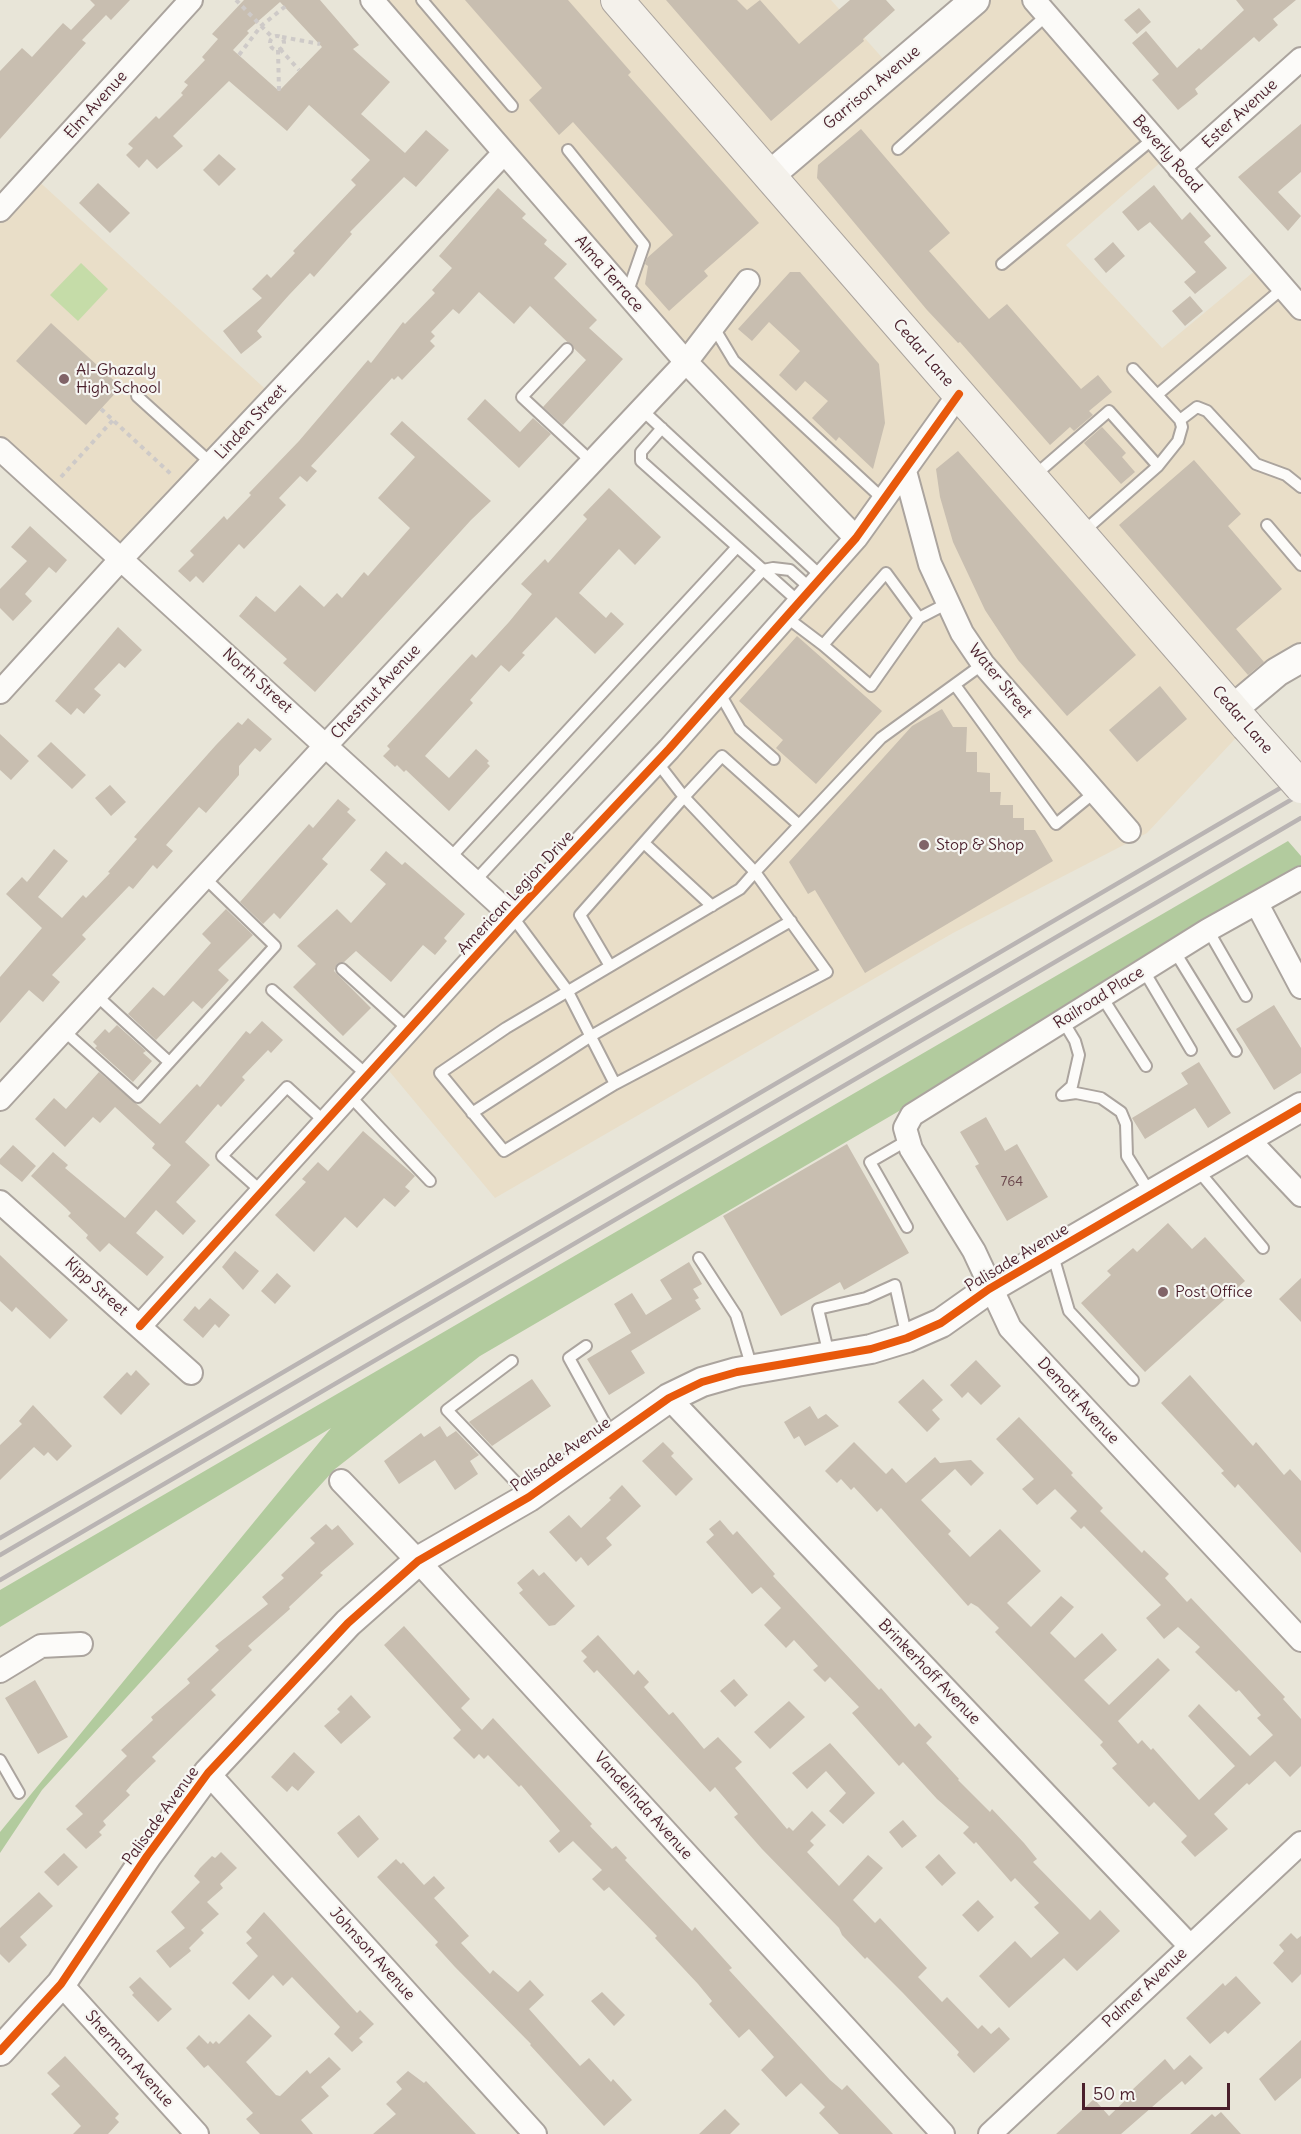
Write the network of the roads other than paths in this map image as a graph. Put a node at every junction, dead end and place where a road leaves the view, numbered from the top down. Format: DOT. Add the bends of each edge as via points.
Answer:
graph roads {
  1 [pos="191,0"];
  2 [pos="372,0"];
  3 [pos="422,0"];
  4 [pos="617,0"];
  5 [pos="975,0"];
  6 [pos="1040,8"];
  7 [pos="1301,59"];
  8 [pos="512,106"];
  9 [pos="1154,138"];
  10 [pos="898,149"];
  11 [pos="568,150"];
  12 [pos="504,153"];
  13 [pos="1179,168"];
  14 [pos="769,176"];
  15 [pos="0,210"];
  16 [pos="1002,264"];
  17 [pos="748,281"];
  18 [pos="1283,288"];
  19 [pos="627,295"];
  20 [pos="1301,308"];
  21 [pos="713,326"];
  22 [pos="567,349"];
  23 [pos="686,362"];
  24 [pos="1133,369"];
  25 [pos="959,394"];
  26 [pos="1157,395"];
  27 [pos="137,396"];
  28 [pos="641,409"];
  29 [pos="1180,420"];
  30 [pos="662,428"];
  31 [pos="0,449"];
  32 [pos="592,462"];
  33 [pos="212,464"];
  34 [pos="1158,466"];
  35 [pos="905,471"];
  36 [pos="1032,478"];
  37 [pos="1301,487"];
  38 [pos="885,500"];
  39 [pos="1267,525"];
  40 [pos="1081,534"];
  41 [pos="856,538"];
  42 [pos="737,547"];
  43 [pos="122,559"];
  44 [pos="1301,565"];
  45 [pos="763,570"];
  46 [pos="805,596"];
  47 [pos="946,604"];
  48 [pos="919,618"];
  49 [pos="823,645"];
  50 [pos="1301,658"];
  51 [pos="983,664"];
  52 [pos="955,685"];
  53 [pos="0,692"];
  54 [pos="719,692"];
  55 [pos="1240,717"];
  56 [pos="327,744"];
  57 [pos="774,759"];
  58 [pos="657,762"];
  59 [pos="1301,787"];
  60 [pos="1095,792"];
  61 [pos="684,797"];
  62 [pos="799,825"];
  63 [pos="1129,831"];
  64 [pos="644,843"];
  65 [pos="450,858"];
  66 [pos="755,872"];
  67 [pos="204,877"];
  68 [pos="1301,878"];
  69 [pos="475,881"];
  70 [pos="1257,904"];
  71 [pos="712,906"];
  72 [pos="512,916"];
  73 [pos="791,921"];
  74 [pos="1209,930"];
  75 [pos="1174,952"];
  76 [pos="610,966"];
  77 [pos="342,969"];
  78 [pos="1144,970"];
  79 [pos="1301,987"];
  80 [pos="272,990"];
  81 [pos="567,990"];
  82 [pos="96,995"];
  83 [pos="1246,996"];
  84 [pos="1102,997"];
  85 [pos="1063,1021"];
  86 [pos="408,1029"];
  87 [pos="63,1030"];
  88 [pos="591,1036"];
  89 [pos="1191,1050"];
  90 [pos="1236,1051"];
  91 [pos="169,1062"];
  92 [pos="1146,1066"];
  93 [pos="367,1075"];
  94 [pos="615,1084"];
  95 [pos="348,1095"];
  96 [pos="0,1099"];
  97 [pos="1301,1107"];
  98 [pos="472,1113"];
  99 [pos="324,1121"];
  100 [pos="907,1134"];
  101 [pos="1247,1138"];
  102 [pos="1196,1168"];
  103 [pos="430,1181"];
  104 [pos="261,1191"];
  105 [pos="1151,1194"];
  106 [pos="1301,1195"];
  107 [pos="0,1202"];
  108 [pos="908,1227"];
  109 [pos="1263,1248"];
  110 [pos="1052,1252"];
  111 [pos="699,1258"];
  112 [pos="989,1289"];
  113 [pos="140,1326"];
  114 [pos="907,1338"];
  115 [pos="586,1346"];
  116 [pos="829,1355"];
  117 [pos="512,1360"];
  118 [pos="752,1368"];
  119 [pos="191,1373"];
  120 [pos="1133,1380"];
  121 [pos="669,1398"];
  122 [pos="612,1436"];
  123 [pos="340,1481"];
  124 [pos="529,1497"];
  125 [pos="418,1561"];
  126 [pos="1301,1640"];
  127 [pos="81,1644"];
  128 [pos="0,1671"];
  129 [pos="0,1760"];
  130 [pos="208,1773"];
  131 [pos="19,1793"];
  132 [pos="1301,1843"];
  133 [pos="1190,1946"];
  134 [pos="61,1984"];
  135 [pos="0,2051"];
  136 [pos="197,2134"];
  137 [pos="535,2134"];
  138 [pos="943,2134"];
  139 [pos="990,2134"];
  1 -- 15 [label="street, Elm Avenue"];
  2 -- 12 [label="street, Alma Terrace"];
  3 -- 8 [label="lane"];
  4 -- 14 [label="main road, Cedar Lane"];
  5 -- 14 [label="street, Garrison Avenue"];
  6 -- 9 [label="street, Beverly Road"];
  6 -- 10 [label="lane" via="1020,40"];
  7 -- 13 [label="street, Ester Avenue"];
  9 -- 13 [label="street, Beverly Road"];
  9 -- 16 [label="lane"];
  11 -- 19 [label="lane" via="644,245"];
  12 -- 19 [label="street, Alma Terrace"];
  12 -- 33 [label="street, Linden Street"];
  13 -- 18 [label="street, Beverly Road"];
  14 -- 25 [label="main road, Cedar Lane"];
  17 -- 21 [label="street, Chestnut Avenue"];
  18 -- 20 [label="street, Beverly Road"];
  18 -- 26 [label="lane"];
  19 -- 23 [label="street, Alma Terrace"];
  21 -- 23 [label="street, Chestnut Avenue"];
  21 -- 38 [label="lane" via="734,362"];
  22 -- 32 [label="lane" via="522,397"];
  23 -- 28 [label="street, Chestnut Avenue"];
  23 -- 41 [label="street, Alma Terrace"];
  24 -- 26 [label="lane"];
  25 -- 35 [label="street, American Legion Drive"];
  25 -- 36 [label="main road, Cedar Lane"];
  26 -- 29 [label="lane"];
  27 -- 33 [label="lane"];
  28 -- 30 [label="lane"];
  28 -- 32 [label="street, Chestnut Avenue"];
  29 -- 34 [label="lane" via="1178,441"];
  29 -- 37 [label="lane" via="1197,407 1207,411 1256,464 1286,475"];
  30 -- 42 [label="lane" via="641,452 641,460"];
  30 -- 46 [label="lane"];
  31 -- 43 [label="street, North Street"];
  32 -- 56 [label="street, Chestnut Avenue"];
  33 -- 43 [label="street, Linden Street"];
  34 -- 36 [label="lane" via="1109,411"];
  34 -- 40 [label="lane"];
  35 -- 38 [label="street, American Legion Drive"];
  35 -- 47 [label="street, Water Street" via="930,564"];
  36 -- 40 [label="main road, Cedar Lane"];
  38 -- 41 [label="street, American Legion Drive"];
  39 -- 44 [label="lane"];
  40 -- 55 [label="main road, Cedar Lane"];
  41 -- 46 [label="street, American Legion Drive"];
  42 -- 45 [label="lane"];
  42 -- 65 [label="lane"];
  43 -- 53 [label="street, Linden Street"];
  43 -- 56 [label="street, North Street"];
  45 -- 46 [label="lane"];
  45 -- 46 [label="lane" via="790,570"];
  45 -- 69 [label="lane"];
  46 -- 49 [label="lane"];
  46 -- 54 [label="street, American Legion Drive"];
  47 -- 48 [label="lane"];
  47 -- 51 [label="street, Water Street"];
  48 -- 49 [label="lane" via="871,686"];
  48 -- 49 [label="lane" via="886,573"];
  50 -- 55 [label="street" via="1277,672"];
  51 -- 52 [label="lane"];
  51 -- 60 [label="street, Water Street"];
  52 -- 60 [label="lane" via="1056,825"];
  52 -- 62 [label="lane" via="881,738"];
  54 -- 57 [label="lane" via="740,729"];
  54 -- 58 [label="street, American Legion Drive"];
  55 -- 59 [label="main road, Cedar Lane, bridge"];
  56 -- 65 [label="street, North Street"];
  56 -- 67 [label="street, Chestnut Avenue"];
  58 -- 61 [label="lane"];
  58 -- 72 [label="street, American Legion Drive"];
  60 -- 63 [label="street, Water Street"];
  61 -- 62 [label="lane" via="722,756"];
  61 -- 64 [label="lane"];
  61 -- 66 [label="lane"];
  62 -- 66 [label="lane"];
  64 -- 71 [label="lane"];
  64 -- 76 [label="lane" via="579,915"];
  65 -- 69 [label="street, North Street"];
  66 -- 71 [label="lane" via="740,889"];
  66 -- 73 [label="lane"];
  67 -- 82 [label="street, Chestnut Avenue"];
  67 -- 91 [label="lane" via="275,946"];
  68 -- 70 [label="street, Railroad Place"];
  69 -- 72 [label="street, North Street"];
  70 -- 74 [label="street, Railroad Place"];
  70 -- 79 [label="street"];
  71 -- 76 [label="lane"];
  72 -- 81 [label="lane"];
  72 -- 86 [label="street, American Legion Drive"];
  73 -- 88 [label="lane"];
  73 -- 94 [label="lane" via="827,972"];
  74 -- 75 [label="street, Railroad Place"];
  74 -- 83 [label="lane"];
  75 -- 78 [label="street, Railroad Place"];
  75 -- 90 [label="lane"];
  76 -- 81 [label="lane"];
  77 -- 86 [label="lane"];
  78 -- 84 [label="street, Railroad Place"];
  78 -- 89 [label="lane"];
  80 -- 93 [label="lane"];
  81 -- 88 [label="lane"];
  81 -- 98 [label="lane" via="440,1073"];
  82 -- 87 [label="street, Chestnut Avenue"];
  82 -- 91 [label="lane"];
  84 -- 85 [label="street, Railroad Place"];
  84 -- 92 [label="lane"];
  85 -- 100 [label="street, Railroad Place" via="912,1115"];
  85 -- 105 [label="lane" via="1079,1055 1072,1086 1062,1095 1076,1093 1101,1098 1121,1112 1126,1124 1127,1156"];
  86 -- 93 [label="street, American Legion Drive"];
  87 -- 91 [label="lane" via="138,1097"];
  87 -- 96 [label="street, Chestnut Avenue"];
  88 -- 94 [label="lane"];
  88 -- 98 [label="lane"];
  93 -- 95 [label="street, American Legion Drive"];
  94 -- 98 [label="lane" via="504,1151"];
  95 -- 99 [label="street, American Legion Drive"];
  95 -- 103 [label="lane"];
  97 -- 101 [label="street, Palisade Avenue"];
  99 -- 104 [label="street, American Legion Drive"];
  99 -- 104 [label="lane" via="287,1087 222,1156"];
  100 -- 108 [label="lane" via="870,1162"];
  100 -- 112 [label="street, Demott Avenue" via="911,1149 984,1269"];
  101 -- 102 [label="street, Palisade Avenue"];
  101 -- 106 [label="street"];
  102 -- 105 [label="street, Palisade Avenue"];
  102 -- 109 [label="lane"];
  104 -- 113 [label="street, American Legion Drive"];
  105 -- 110 [label="street, Palisade Avenue"];
  107 -- 113 [label="street, Kipp Street"];
  110 -- 112 [label="street, Palisade Avenue"];
  110 -- 120 [label="lane" via="1069,1311"];
  111 -- 118 [label="lane" via="736,1315"];
  112 -- 114 [label="street, Palisade Avenue" via="941,1323"];
  112 -- 126 [label="street, Demott Avenue" via="1010,1328"];
  113 -- 119 [label="street, Kipp Street"];
  114 -- 116 [label="street, Palisade Avenue" via="872,1349"];
  114 -- 116 [label="lane" via="895,1285 866,1298 818,1309"];
  115 -- 122 [label="lane" via="569,1358"];
  116 -- 118 [label="street, Palisade Avenue"];
  117 -- 124 [label="lane" via="447,1410"];
  118 -- 121 [label="street, Palisade Avenue" via="702,1382"];
  121 -- 122 [label="street, Palisade Avenue"];
  121 -- 133 [label="street, Brinkerhoff Avenue"];
  122 -- 124 [label="street, Palisade Avenue"];
  123 -- 125 [label="street, Vandelinda Avenue"];
  124 -- 125 [label="street, Palisade Avenue"];
  125 -- 130 [label="street, Palisade Avenue" via="348,1623"];
  125 -- 138 [label="street, Vandelinda Avenue"];
  127 -- 128 [label="street" via="41,1646"];
  129 -- 131 [label="lane"];
  130 -- 134 [label="street, Palisade Avenue"];
  130 -- 137 [label="street, Johnson Avenue"];
  132 -- 133 [label="street, Palmer Avenue"];
  133 -- 139 [label="street, Palmer Avenue"];
  134 -- 135 [label="street, Palisade Avenue"];
  134 -- 136 [label="street, Sherman Avenue"];
}
